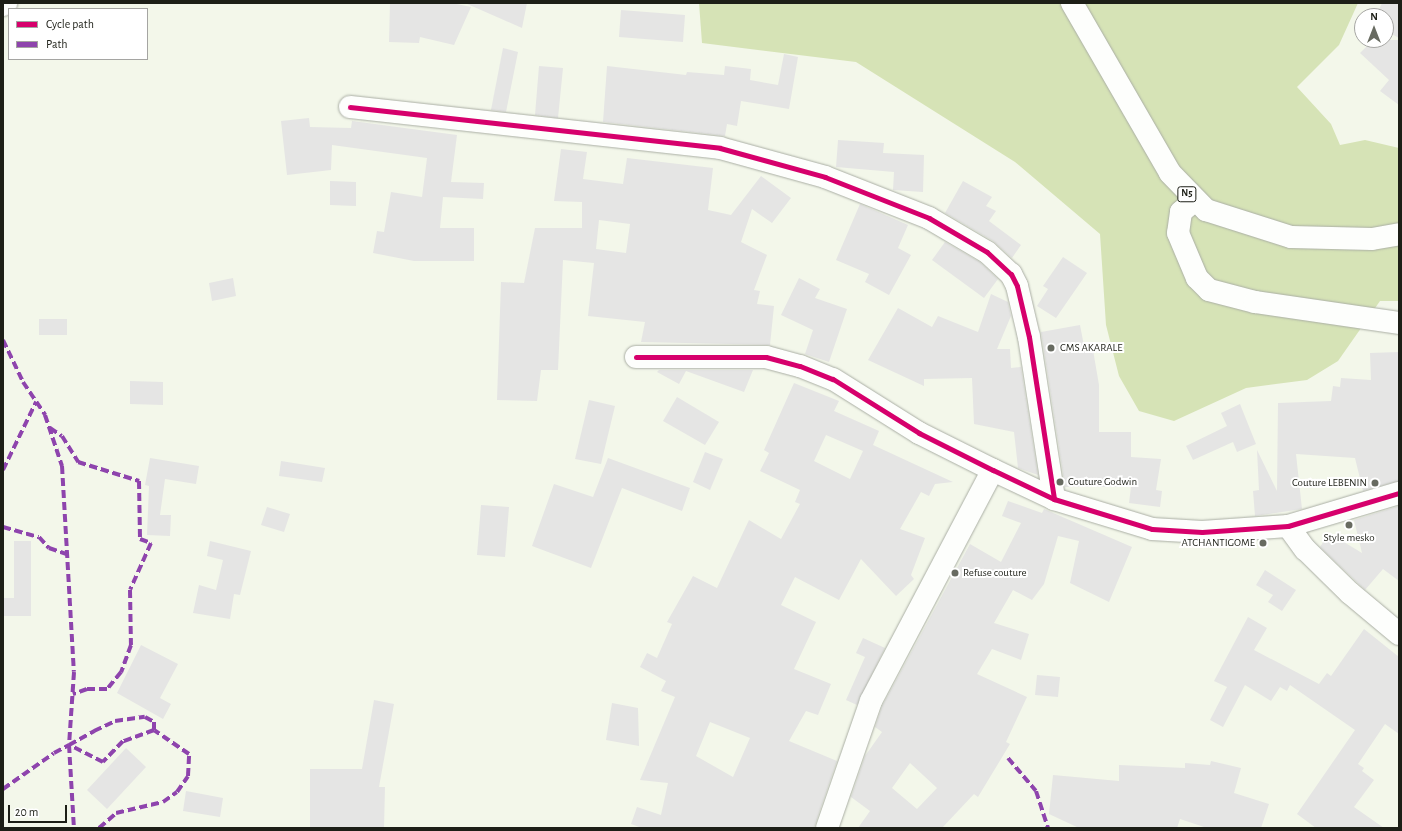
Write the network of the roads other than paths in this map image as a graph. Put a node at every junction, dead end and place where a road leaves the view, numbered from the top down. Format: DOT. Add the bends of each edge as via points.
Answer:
graph roads {
  1 [pos="6,3"];
  2 [pos="1072,3"];
  3 [pos="3,5"];
  4 [pos="350,107"];
  5 [pos="1194,201"];
  6 [pos="1399,234"];
  7 [pos="1399,323"];
  8 [pos="636,357"];
  9 [pos="993,470"];
  10 [pos="1399,493"];
  11 [pos="1054,499"];
  12 [pos="1288,526"];
  13 [pos="1399,634"];
  14 [pos="826,828"];
  1 -- 3 [label="street"];
  2 -- 5 [label="street, N5" via="1170,173"];
  4 -- 11 [label="street" via="720,148 825,177 929,218 987,252 1011,274 1017,286 1029,337"];
  5 -- 6 [label="street, N5" via="1225,219 1291,237 1364,240"];
  5 -- 7 [label="street" via="1181,212 1178,233 1197,278 1209,290 1255,302"];
  8 -- 9 [label="street" via="766,357 800,366 833,379 919,433"];
  9 -- 11 [label="street"];
  9 -- 14 [label="street" via="871,701"];
  10 -- 12 [label="street"];
  11 -- 12 [label="street" via="1137,526 1167,532"];
  12 -- 13 [label="street" via="1305,549 1350,593"];
}
